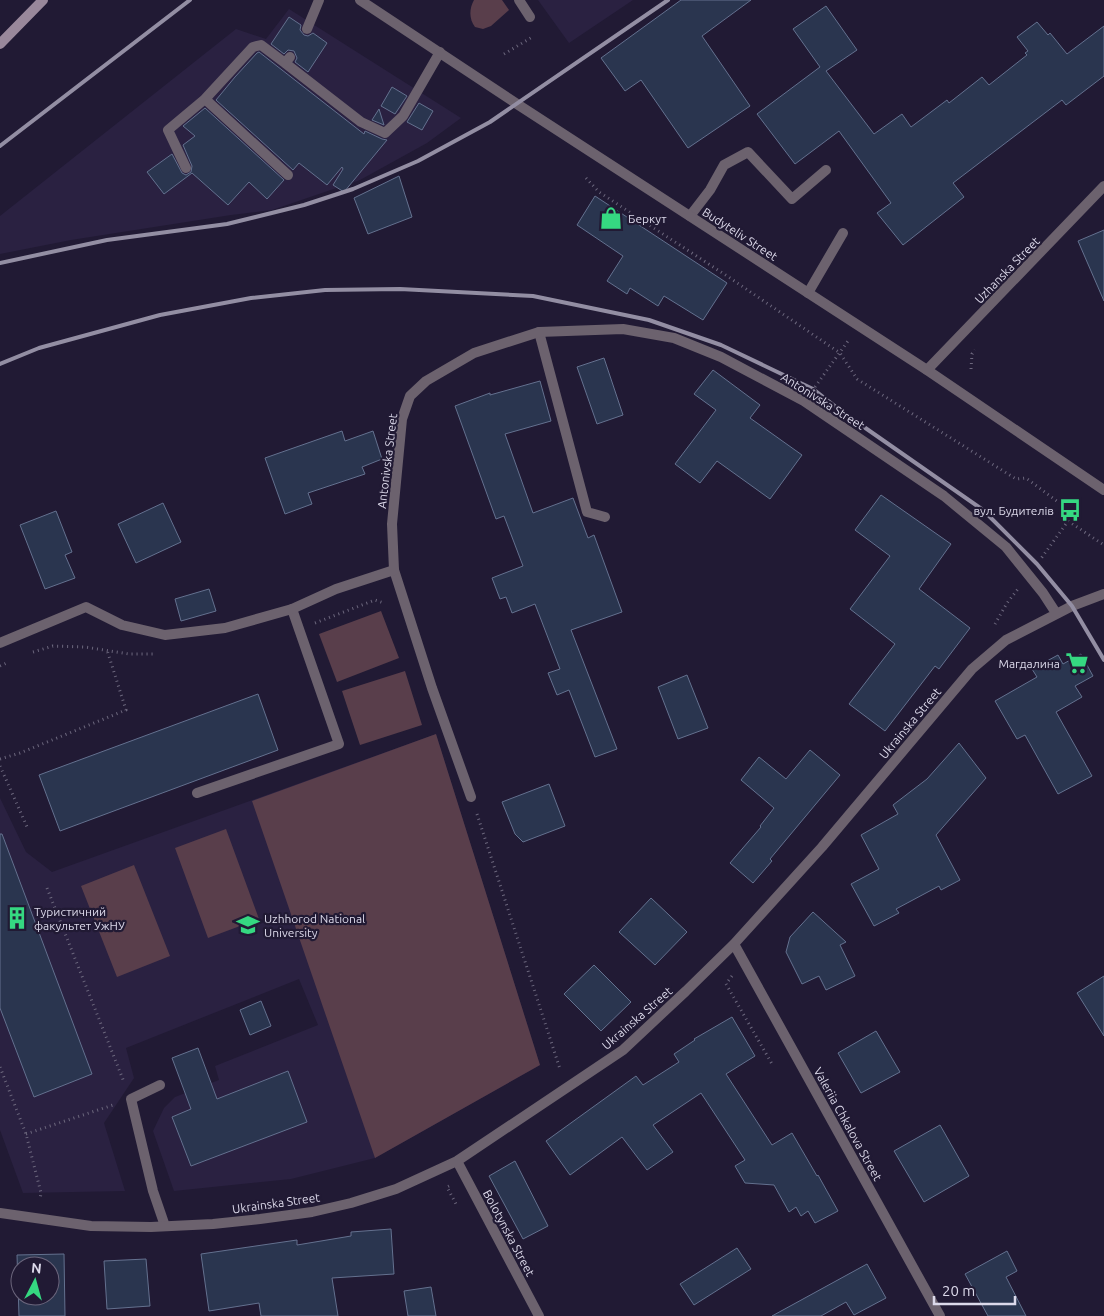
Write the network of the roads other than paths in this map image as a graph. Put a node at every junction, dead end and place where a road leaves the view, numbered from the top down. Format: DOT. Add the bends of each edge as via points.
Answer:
graph roads {
  1 [pos="43,0"];
  2 [pos="319,0"];
  3 [pos="360,0"];
  4 [pos="518,0"];
  5 [pos="530,16"];
  6 [pos="307,29"];
  7 [pos="0,44"];
  8 [pos="440,52"];
  9 [pos="205,99"];
  10 [pos="186,168"];
  11 [pos="826,170"];
  12 [pos="288,175"];
  13 [pos="1104,186"];
  14 [pos="690,216"];
  15 [pos="843,233"];
  16 [pos="808,293"];
  17 [pos="539,332"];
  18 [pos="927,370"];
  19 [pos="1104,490"];
  20 [pos="605,517"];
  21 [pos="394,570"];
  22 [pos="1104,594"];
  23 [pos="292,609"];
  24 [pos="1056,613"];
  25 [pos="0,643"];
  26 [pos="197,793"];
  27 [pos="471,796"];
  28 [pos="734,944"];
  29 [pos="160,1085"];
  30 [pos="457,1161"];
  31 [pos="0,1213"];
  32 [pos="166,1226"];
  33 [pos="539,1316"];
  34 [pos="940,1316"];
  1 -- 7 [label="main road"];
  2 -- 6 [label="street"];
  3 -- 8 [label="street, Budyteliv Street"];
  4 -- 5 [label="street"];
  8 -- 9 [label="street" via="403,116 385,134 361,122 288,60 261,45 253,47"];
  8 -- 14 [label="street, Budyteliv Street"];
  9 -- 10 [label="street" via="168,130"];
  9 -- 12 [label="street"];
  11 -- 14 [label="street" via="792,199 748,152 724,164 710,190"];
  13 -- 18 [label="street, Uzhanska Street"];
  14 -- 16 [label="street, Budyteliv Street"];
  15 -- 16 [label="street"];
  16 -- 18 [label="street, Budyteliv Street"];
  17 -- 20 [label="street" via="587,512"];
  17 -- 21 [label="street, Antonivska Street" via="474,354 426,381 410,396 402,419 392,524"];
  17 -- 24 [label="street, Antonivska Street" via="622,329 674,338 721,357 804,401 944,496 1006,547"];
  18 -- 19 [label="street, Budyteliv Street"];
  21 -- 23 [label="street" via="336,589"];
  21 -- 27 [label="street, Antonivska Street"];
  22 -- 24 [label="street, Ukrainska Street"];
  23 -- 25 [label="street" via="225,628 164,635 122,626 86,607"];
  23 -- 26 [label="street" via="339,744"];
  24 -- 28 [label="street, Ukrainska Street" via="1006,640 972,669 822,847"];
  28 -- 30 [label="street, Ukrainska Street" via="623,1050"];
  28 -- 34 [label="street, Valeriia Chkalova Street"];
  29 -- 32 [label="street" via="131,1099 153,1191"];
  30 -- 32 [label="street, Ukrainska Street" via="396,1189 312,1212"];
  30 -- 33 [label="street, Bolotynska Street"];
  31 -- 32 [label="street, Ukrainska Street" via="91,1226"];
}
